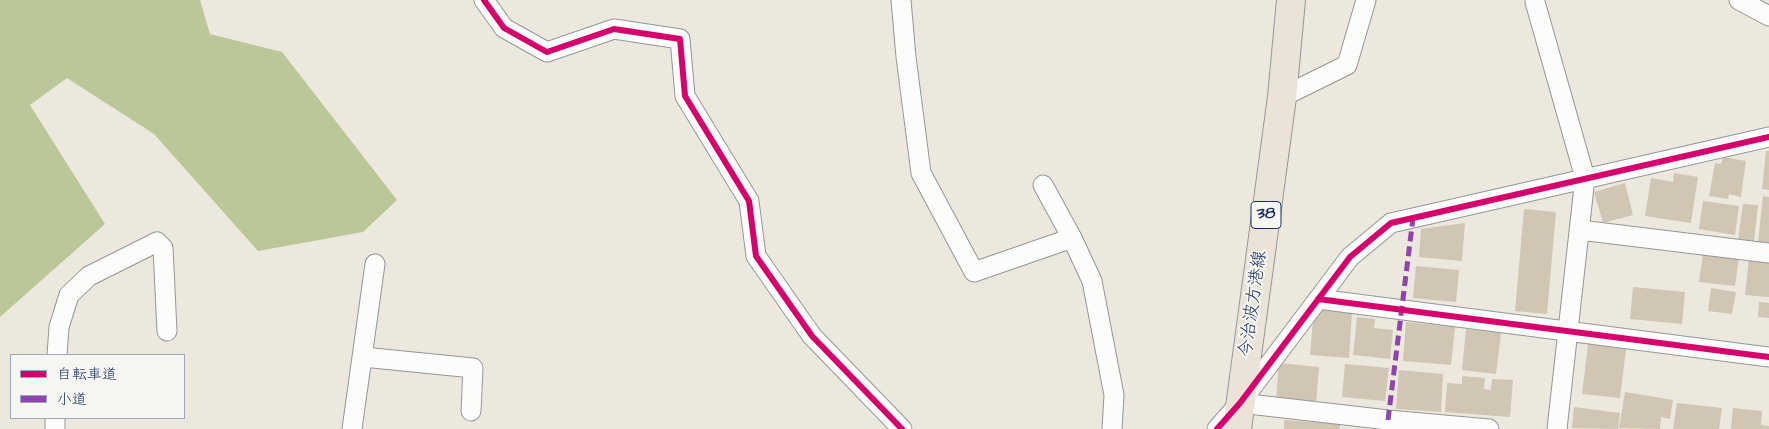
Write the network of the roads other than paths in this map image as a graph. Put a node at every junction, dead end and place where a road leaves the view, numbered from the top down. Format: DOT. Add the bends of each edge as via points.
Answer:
graph roads {
  1 [pos="484,0"];
  2 [pos="901,0"];
  3 [pos="1291,0"];
  4 [pos="1366,0"];
  5 [pos="1739,0"];
  6 [pos="1535,2"];
  7 [pos="1769,16"];
  8 [pos="1282,98"];
  9 [pos="1769,137"];
  10 [pos="1585,178"];
  11 [pos="1043,185"];
  12 [pos="1580,230"];
  13 [pos="1072,238"];
  14 [pos="1769,253"];
  15 [pos="375,264"];
  16 [pos="1318,300"];
  17 [pos="167,331"];
  18 [pos="1568,332"];
  19 [pos="57,354"];
  20 [pos="363,357"];
  21 [pos="1769,357"];
  22 [pos="471,411"];
  23 [pos="1238,416"];
  24 [pos="352,429"];
  25 [pos="902,429"];
  26 [pos="1112,429"];
  27 [pos="1216,429"];
  28 [pos="1489,429"];
  29 [pos="1557,429"];
  1 -- 25 [label="street" via="504,28 548,52 614,29 680,39 685,96 750,201 756,256 812,336"];
  2 -- 13 [label="street" via="921,173 974,272"];
  3 -- 8 [label="main road, 今治波方港線 / 38"];
  4 -- 8 [label="street" via="1347,65"];
  5 -- 7 [label="street"];
  6 -- 10 [label="street"];
  8 -- 23 [label="main road, 今治波方港線 / 38"];
  9 -- 10 [label="street"];
  10 -- 12 [label="street"];
  10 -- 16 [label="street" via="1391,223 1350,256"];
  11 -- 13 [label="street"];
  12 -- 14 [label="street"];
  12 -- 18 [label="street"];
  13 -- 26 [label="street" via="1092,281 1114,395"];
  15 -- 20 [label="street"];
  16 -- 18 [label="street"];
  16 -- 23 [label="street"];
  17 -- 19 [label="street" via="163,248 157,242 89,276 69,295 59,328"];
  18 -- 21 [label="street"];
  18 -- 29 [label="street"];
  20 -- 22 [label="street" via="473,368"];
  20 -- 24 [label="street"];
  23 -- 27 [label="street"];
  23 -- 28 [label="street" via="1388,420"];
}
